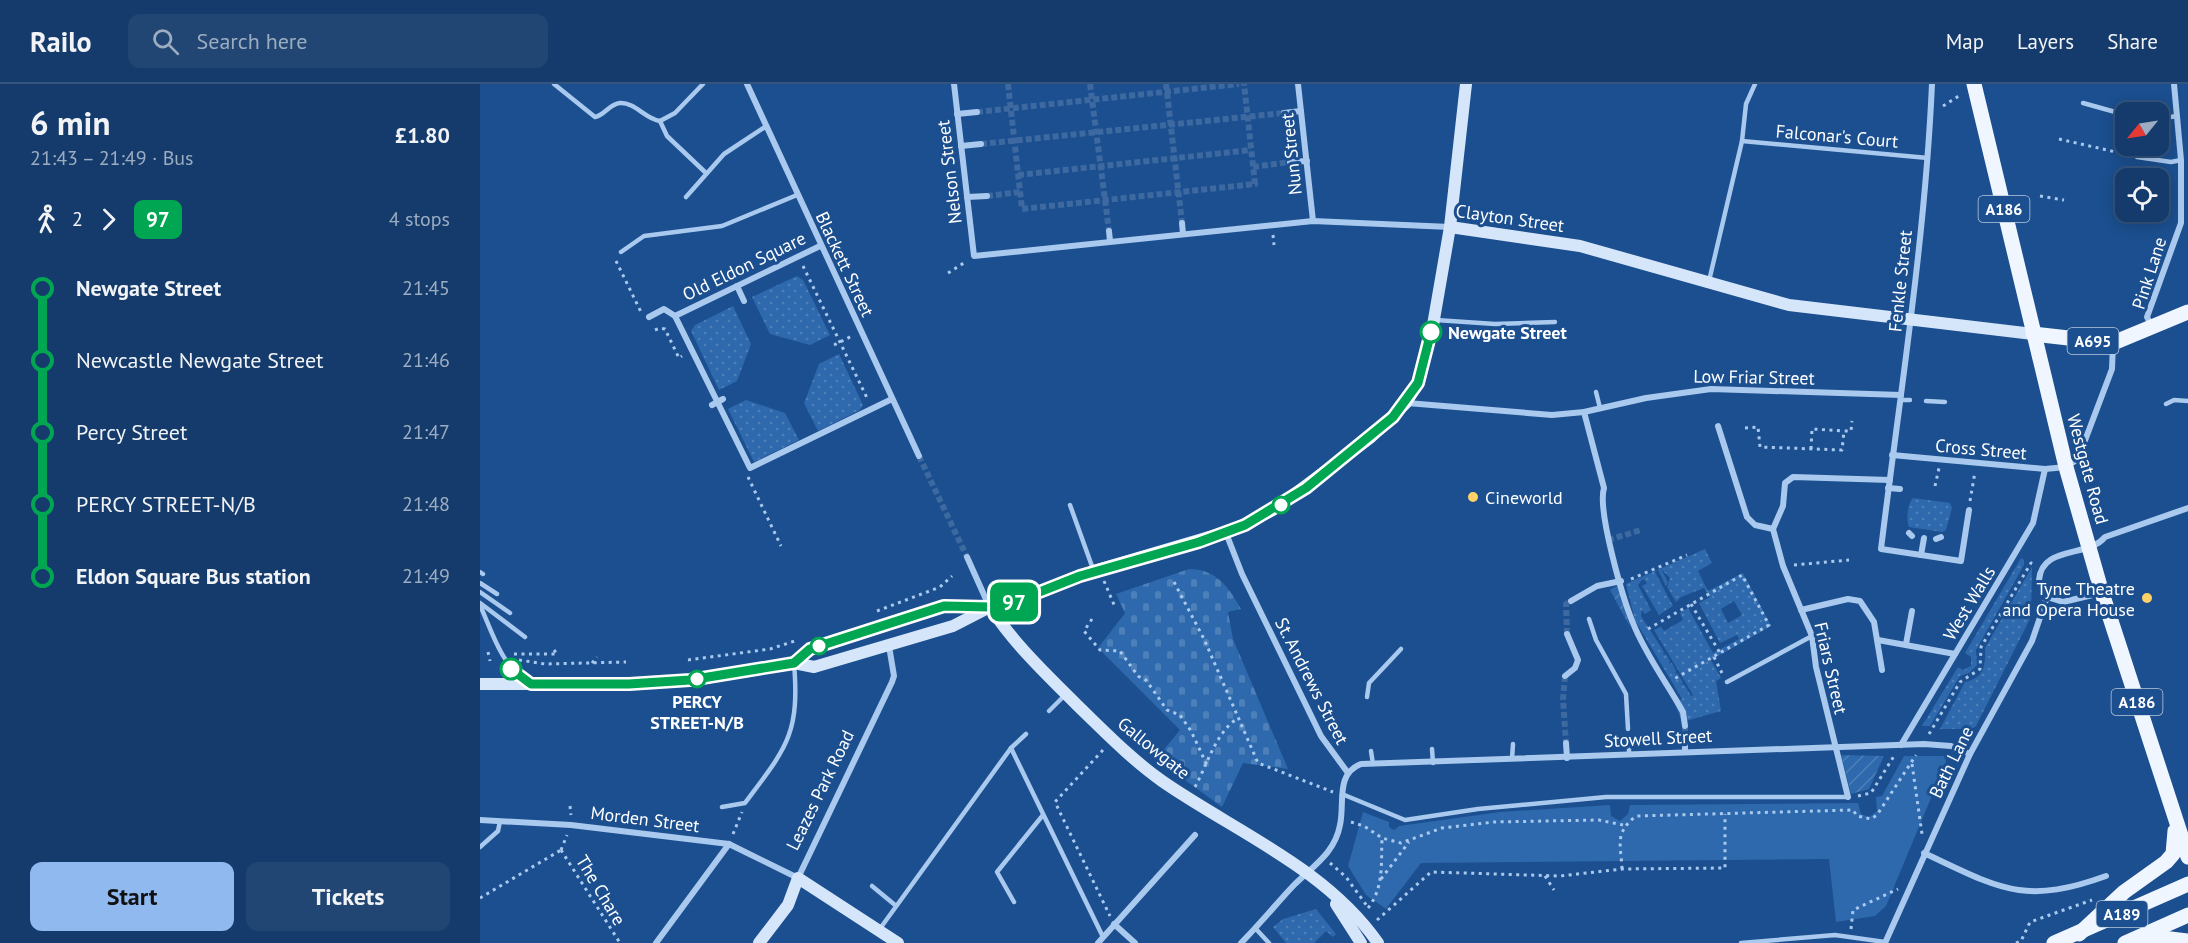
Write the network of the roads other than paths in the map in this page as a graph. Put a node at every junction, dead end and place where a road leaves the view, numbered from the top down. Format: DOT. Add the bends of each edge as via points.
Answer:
graph roads {
  1 [pos="554,84"];
  2 [pos="703,84"];
  3 [pos="747,84"];
  4 [pos="955,84"];
  5 [pos="1298,84"];
  6 [pos="1466,84"];
  7 [pos="1755,84"];
  8 [pos="1932,84"];
  9 [pos="2174,84"];
  10 [pos="1974,87"];
  11 [pos="2083,103"];
  12 [pos="1301,111"];
  13 [pos="977,112"];
  14 [pos="1284,113"];
  15 [pos="2115,113"];
  16 [pos="957,114"];
  17 [pos="2177,116"];
  18 [pos="2169,117"];
  19 [pos="660,121"];
  20 [pos="765,126"];
  21 [pos="1742,141"];
  22 [pos="981,144"];
  23 [pos="961,146"];
  24 [pos="2137,157"];
  25 [pos="1928,158"];
  26 [pos="2184,159"];
  27 [pos="1307,161"];
  28 [pos="1290,162"];
  29 [pos="706,173"];
  30 [pos="797,195"];
  31 [pos="987,196"];
  32 [pos="686,197"];
  33 [pos="967,197"];
  34 [pos="1313,221"];
  35 [pos="1182,223"];
  36 [pos="1450,227"];
  37 [pos="1109,231"];
  38 [pos="1183,234"];
  39 [pos="1110,241"];
  40 [pos="820,246"];
  41 [pos="621,252"];
  42 [pos="974,256"];
  43 [pos="1709,281"];
  44 [pos="737,286"];
  45 [pos="744,301"];
  46 [pos="2188,312"];
  47 [pos="675,316"];
  48 [pos="646,318"];
  49 [pos="1912,319"];
  50 [pos="1433,320"];
  51 [pos="1555,322"];
  52 [pos="2152,327"];
  53 [pos="2033,334"];
  54 [pos="2114,343"];
  55 [pos="1596,392"];
  56 [pos="1901,397"];
  57 [pos="892,399"];
  58 [pos="1910,400"];
  59 [pos="2188,400"];
  60 [pos="1926,401"];
  61 [pos="1945,402"];
  62 [pos="1406,403"];
  63 [pos="2166,404"];
  64 [pos="1600,408"];
  65 [pos="1584,412"];
  66 [pos="1718,426"];
  67 [pos="1892,455"];
  68 [pos="919,456"];
  69 [pos="2066,467"];
  70 [pos="2044,469"];
  71 [pos="1890,480"];
  72 [pos="1888,488"];
  73 [pos="1900,489"];
  74 [pos="1070,505"];
  75 [pos="2188,508"];
  76 [pos="1968,510"];
  77 [pos="1773,529"];
  78 [pos="1226,533"];
  79 [pos="1924,538"];
  80 [pos="2089,546"];
  81 [pos="1921,555"];
  82 [pos="967,557"];
  83 [pos="1097,570"];
  84 [pos="1621,582"];
  85 [pos="480,583"];
  86 [pos="480,592"];
  87 [pos="2102,593"];
  88 [pos="497,594"];
  89 [pos="2047,597"];
  90 [pos="1571,601"];
  91 [pos="480,605"];
  92 [pos="990,607"];
  93 [pos="1801,610"];
  94 [pos="1912,611"];
  95 [pos="510,613"];
  96 [pos="480,614"];
  97 [pos="1589,619"];
  98 [pos="1567,634"];
  99 [pos="1812,636"];
  100 [pos="525,638"];
  101 [pos="1878,640"];
  102 [pos="1906,644"];
  103 [pos="889,646"];
  104 [pos="1401,649"];
  105 [pos="1955,654"];
  106 [pos="794,663"];
  107 [pos="1882,670"];
  108 [pos="1565,676"];
  109 [pos="690,680"];
  110 [pos="1727,682"];
  111 [pos="480,684"];
  112 [pos="531,684"];
  113 [pos="629,684"];
  114 [pos="1066,693"];
  115 [pos="1367,697"];
  116 [pos="1049,711"];
  117 [pos="1685,726"];
  118 [pos="1628,729"];
  119 [pos="1026,734"];
  120 [pos="1685,741"];
  121 [pos="1566,743"];
  122 [pos="1513,744"];
  123 [pos="1629,744"];
  124 [pos="1901,744"];
  125 [pos="1834,747"];
  126 [pos="1011,748"];
  127 [pos="1432,749"];
  128 [pos="1371,752"];
  129 [pos="1685,752"];
  130 [pos="1629,754"];
  131 [pos="1971,754"];
  132 [pos="1567,758"];
  133 [pos="1512,759"];
  134 [pos="1432,763"];
  135 [pos="1373,764"];
  136 [pos="1348,773"];
  137 [pos="1342,794"];
  138 [pos="1848,797"];
  139 [pos="722,807"];
  140 [pos="1043,815"];
  141 [pos="2174,819"];
  142 [pos="480,820"];
  143 [pos="500,821"];
  144 [pos="1195,835"];
  145 [pos="729,844"];
  146 [pos="480,847"];
  147 [pos="1924,853"];
  148 [pos="2188,857"];
  149 [pos="1307,874"];
  150 [pos="2106,876"];
  151 [pos="798,878"];
  152 [pos="2188,884"];
  153 [pos="872,886"];
  154 [pos="1014,902"];
  155 [pos="895,905"];
  156 [pos="2188,915"];
  157 [pos="1354,922"];
  158 [pos="1114,924"];
  159 [pos="1256,928"];
  160 [pos="879,930"];
  161 [pos="2079,934"];
  162 [pos="2143,935"];
  163 [pos="1103,937"];
  164 [pos="2188,941"];
  165 [pos="656,943"];
  166 [pos="759,943"];
  167 [pos="898,943"];
  168 [pos="1098,943"];
  169 [pos="1135,943"];
  170 [pos="1241,943"];
  171 [pos="1269,943"];
  172 [pos="1359,943"];
  173 [pos="1378,943"];
  174 [pos="1741,943"];
  175 [pos="1885,943"];
  176 [pos="2054,943"];
  177 [pos="2126,943"];
  1 -- 19 [label="lane" via="595,117 623,103"];
  2 -- 19 [label="lane" via="675,113"];
  3 -- 20 [label="street, Blackett Street"];
  4 -- 16 [label="street, Nelson Street"];
  5 -- 12 [label="street, Nun Street"];
  6 -- 36 [label="main road"];
  7 -- 21 [label="lane" via="1746,104"];
  8 -- 25 [label="street, Fenkle Street"];
  9 -- 17 [label="street, Pink Lane"];
  10 -- 53 [label="main road, Westgate Road / A186"];
  11 -- 15 [label="lane"];
  12 -- 14 [label="street"];
  12 -- 27 [label="street, Nun Street"];
  13 -- 16 [label="street"];
  16 -- 23 [label="street, Nelson Street"];
  17 -- 18 [label="lane"];
  17 -- 26 [label="street, Pink Lane"];
  19 -- 29 [label="lane" via="667,136"];
  20 -- 29 [label="lane" via="729,149"];
  20 -- 30 [label="street, Blackett Street"];
  21 -- 25 [label="lane, Falconar's Court"];
  21 -- 43 [label="lane"];
  22 -- 23 [label="street"];
  23 -- 33 [label="street, Nelson Street"];
  24 -- 26 [label="lane" via="2171,162"];
  25 -- 49 [label="street, Fenkle Street"];
  26 -- 52 [label="street, Pink Lane" via="2181,223 2146,316"];
  27 -- 28 [label="street"];
  27 -- 34 [label="street, Nun Street"];
  29 -- 32 [label="lane"];
  30 -- 40 [label="street, Blackett Street"];
  30 -- 41 [label="lane" via="722,226 644,236"];
  31 -- 33 [label="street"];
  33 -- 42 [label="street, Nelson Street"];
  34 -- 36 [label="street, Clayton Street"];
  34 -- 38 [label="street, Clayton Street"];
  35 -- 38 [label="street"];
  36 -- 43 [label="main road, Clayton Street" via="1580,246"];
  36 -- 50 [label="main road"];
  37 -- 39 [label="street"];
  38 -- 39 [label="street, Clayton Street"];
  39 -- 42 [label="street, Clayton Street"];
  40 -- 44 [label="street, Old Eldon Square"];
  40 -- 57 [label="street, Blackett Street"];
  43 -- 49 [label="main road, Clayton Street" via="1789,305"];
  44 -- 45 [label="street"];
  44 -- 47 [label="street, Old Eldon Square"];
  46 -- 52 [label="main road, A695"];
  47 -- 48 [label="street, Old Eldon Square" via="664,309"];
  47 -- 57 [label="street" via="750,468"];
  49 -- 53 [label="main road, Clayton Street"];
  49 -- 56 [label="street, Fenkle Street"];
  50 -- 51 [label="lane"];
  50 -- 62 [label="main road" via="1418,383"];
  52 -- 54 [label="main road, A695"];
  53 -- 54 [label="main road, A695"];
  53 -- 69 [label="main road, Westgate Road / A186"];
  54 -- 69 [label="street" via="2112,369 2078,459"];
  55 -- 64 [label="lane"];
  56 -- 58 [label="lane"];
  56 -- 64 [label="street, Low Friar Street" via="1712,388"];
  56 -- 67 [label="street, Fenkle Street"];
  57 -- 68 [label="street, Blackett Street"];
  59 -- 63 [label="lane"];
  60 -- 61 [label="lane"];
  62 -- 65 [label="street, Low Friar Street" via="1537,414"];
  62 -- 78 [label="main road" via="1370,438 1306,488"];
  64 -- 65 [label="street, Low Friar Street"];
  65 -- 84 [label="street" via="1604,488 1605,528"];
  66 -- 77 [label="street" via="1747,517 1755,525"];
  67 -- 70 [label="street, Cross Street"];
  67 -- 71 [label="street, Fenkle Street"];
  69 -- 70 [label="street, Cross Street"];
  69 -- 80 [label="main road, Westgate Road / A186"];
  70 -- 105 [label="street, West Walls" via="2033,523"];
  71 -- 72 [label="street, Fenkle Street"];
  71 -- 77 [label="street" via="1796,476 1787,481 1783,490 1783,506"];
  72 -- 73 [label="street"];
  72 -- 81 [label="street, Fenkle Street" via="1881,549"];
  74 -- 83 [label="lane"];
  75 -- 80 [label="street"];
  76 -- 81 [label="street" via="1961,561"];
  77 -- 93 [label="street, Friars Street"];
  78 -- 83 [label="main road"];
  78 -- 136 [label="street, St. Andrews Street" via="1242,574 1328,749"];
  79 -- 81 [label="street"];
  80 -- 87 [label="main road, Westgate Road / A186"];
  80 -- 89 [label="street, Bath Lane" via="2054,557 2042,568 2040,585"];
  82 -- 92 [label="street"];
  83 -- 92 [label="main road" via="1035,596"];
  84 -- 90 [label="street" via="1597,586"];
  84 -- 117 [label="street" via="1633,623 1683,712"];
  85 -- 88 [label="lane"];
  86 -- 95 [label="lane"];
  87 -- 89 [label="street" via="2063,602"];
  87 -- 141 [label="main road, Westgate Road / A186"];
  89 -- 131 [label="street, Bath Lane" via="2032,641"];
  91 -- 96 [label="lane"];
  91 -- 100 [label="lane"];
  91 -- 112 [label="lane" via="508,664"];
  92 -- 103 [label="main road" via="953,626"];
  92 -- 106 [label="main road" via="944,606 810,649"];
  92 -- 114 [label="main road, Gallowgate" via="1014,640"];
  93 -- 99 [label="street, Friars Street"];
  93 -- 101 [label="street" via="1854,599 1871,613"];
  94 -- 102 [label="street"];
  97 -- 118 [label="lane" via="1626,694"];
  98 -- 108 [label="street" via="1578,660"];
  99 -- 110 [label="lane"];
  99 -- 125 [label="street, Friars Street"];
  101 -- 102 [label="street"];
  101 -- 107 [label="street"];
  102 -- 105 [label="street"];
  103 -- 106 [label="main road" via="814,667"];
  103 -- 151 [label="street, Leazes Park Road" via="892,682"];
  104 -- 115 [label="lane" via="1369,683"];
  105 -- 124 [label="street, West Walls"];
  106 -- 109 [label="main road"];
  106 -- 139 [label="lane" via="794,727 780,756 745,804"];
  111 -- 112 [label="main road"];
  112 -- 113 [label="main road"];
  114 -- 116 [label="lane"];
  114 -- 149 [label="main road, Gallowgate" via="1161,780"];
  119 -- 126 [label="lane"];
  120 -- 129 [label="street"];
  121 -- 132 [label="street"];
  122 -- 133 [label="lane"];
  123 -- 130 [label="lane"];
  124 -- 125 [label="street, Stowell Street"];
  124 -- 131 [label="street, Stowell Street" via="1952,746"];
  125 -- 129 [label="street, Stowell Street"];
  125 -- 138 [label="street, Friars Street"];
  126 -- 140 [label="lane"];
  126 -- 155 [label="lane"];
  127 -- 134 [label="lane"];
  128 -- 135 [label="lane"];
  129 -- 130 [label="street, Stowell Street"];
  130 -- 132 [label="street, Stowell Street"];
  131 -- 147 [label="street, Bath Lane"];
  132 -- 133 [label="street, Stowell Street"];
  133 -- 134 [label="street, Stowell Street"];
  134 -- 135 [label="street, Stowell Street"];
  135 -- 136 [label="street, Stowell Street" via="1356,766"];
  136 -- 137 [label="street"];
  137 -- 138 [label="lane" via="1406,820 1606,797"];
  137 -- 149 [label="street" via="1337,835 1324,859"];
  140 -- 154 [label="lane" via="997,872"];
  140 -- 163 [label="lane"];
  141 -- 148 [label="main road, Westgate Road / A186"];
  141 -- 161 [label="main road" via="2173,854 2124,891"];
  142 -- 143 [label="street, Morden Street"];
  143 -- 145 [label="street, Morden Street" via="571,825"];
  143 -- 146 [label="lane" via="498,831"];
  144 -- 158 [label="street"];
  145 -- 151 [label="street, Morden Street"];
  145 -- 165 [label="street"];
  147 -- 150 [label="street" via="2007,890 2053,891"];
  147 -- 175 [label="street, Bath Lane"];
  149 -- 157 [label="main road, Gallowgate"];
  149 -- 159 [label="street"];
  151 -- 160 [label="main road"];
  151 -- 166 [label="main road, Leazes Park Road" via="788,905"];
  152 -- 161 [label="main road, A189"];
  153 -- 155 [label="lane"];
  155 -- 160 [label="lane"];
  156 -- 162 [label="main road, A189"];
  157 -- 172 [label="main road, Gallowgate"];
  157 -- 173 [label="main road, Gallowgate" via="1368,929"];
  158 -- 163 [label="street"];
  158 -- 169 [label="street"];
  159 -- 170 [label="street"];
  159 -- 171 [label="lane"];
  160 -- 167 [label="main road"];
  161 -- 176 [label="main road, A189"];
  162 -- 164 [label="main road"];
  162 -- 177 [label="main road, A189"];
  163 -- 168 [label="street"];
  174 -- 175 [label="lane" via="1835,934"];
}
